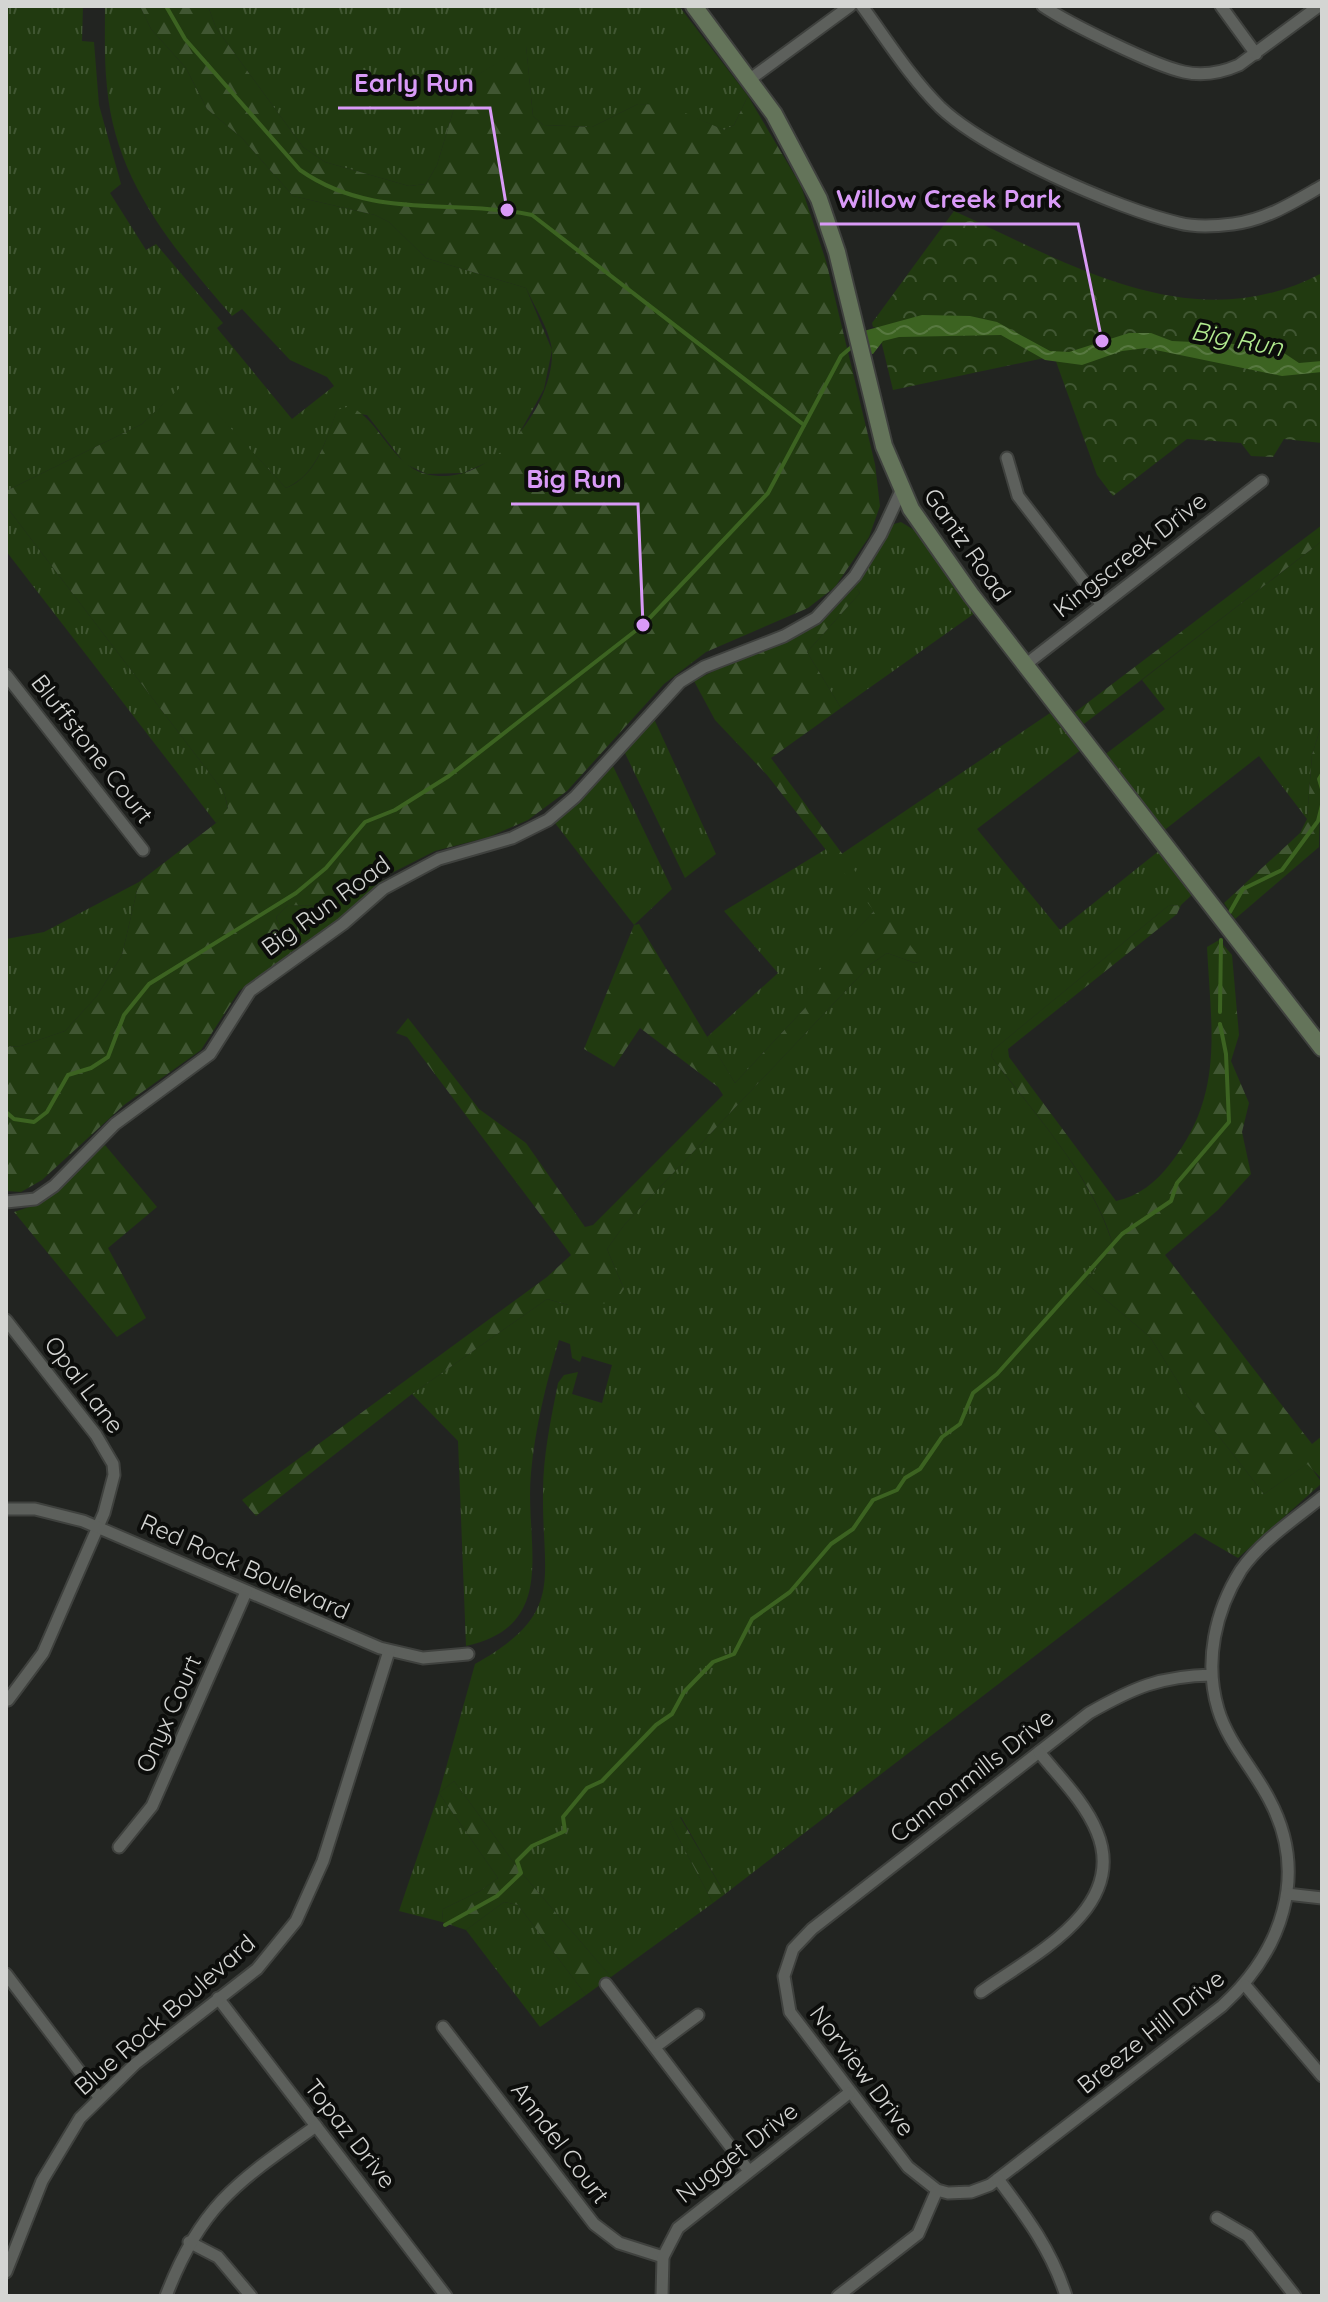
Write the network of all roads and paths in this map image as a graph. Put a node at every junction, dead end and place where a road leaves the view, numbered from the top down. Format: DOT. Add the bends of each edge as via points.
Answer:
graph roads {
  1 [pos="694,6"];
  2 [pos="850,6"];
  3 [pos="862,6"];
  4 [pos="1043,6"];
  5 [pos="1221,6"];
  6 [pos="1319,6"];
  7 [pos="1256,54"];
  8 [pos="749,80"];
  9 [pos="1322,186"];
  10 [pos="1007,458"];
  11 [pos="1262,481"];
  12 [pos="901,491"];
  13 [pos="1102,605"];
  14 [pos="1025,665"];
  15 [pos="6,675"];
  16 [pos="143,850"];
  17 [pos="1322,1048"];
  18 [pos="6,1202"];
  19 [pos="6,1320"];
  20 [pos="1322,1497"];
  21 [pos="6,1509"];
  22 [pos="98,1527"];
  23 [pos="246,1592"];
  24 [pos="389,1651"];
  25 [pos="468,1654"];
  26 [pos="1212,1675"];
  27 [pos="8,1700"];
  28 [pos="1039,1752"];
  29 [pos="119,1847"];
  30 [pos="1287,1894"];
  31 [pos="1322,1898"];
  32 [pos="787,1962"];
  33 [pos="6,1974"];
  34 [pos="606,1984"];
  35 [pos="1245,1985"];
  36 [pos="981,1992"];
  37 [pos="218,1998"];
  38 [pos="698,2015"];
  39 [pos="443,2027"];
  40 [pos="655,2047"];
  41 [pos="1322,2076"];
  42 [pos="849,2093"];
  43 [pos="99,2097"];
  44 [pos="316,2126"];
  45 [pos="749,2171"];
  46 [pos="998,2179"];
  47 [pos="937,2190"];
  48 [pos="1217,2218"];
  49 [pos="189,2242"];
  50 [pos="663,2257"];
  51 [pos="6,2272"];
  52 [pos="166,2296"];
  53 [pos="251,2296"];
  54 [pos="446,2296"];
  55 [pos="662,2296"];
  56 [pos="838,2296"];
  57 [pos="1066,2296"];
  58 [pos="1295,2296"];
  1 -- 8 [label="main road, Gantz Road"];
  2 -- 8 [label="street"];
  3 -- 9 [label="street" via="917,81 962,125 1007,152 1135,210 1182,224 1234,224 1281,210"];
  4 -- 7 [label="street" via="1183,72 1226,70"];
  5 -- 7 [label="street"];
  6 -- 7 [label="street"];
  8 -- 12 [label="main road, Gantz Road" via="786,135 819,199 884,446"];
  10 -- 13 [label="street" via="1018,496"];
  11 -- 13 [label="street, Kingscreek Drive"];
  12 -- 14 [label="main road, Gantz Road"];
  12 -- 18 [label="street, Big Run Road" via="855,576 816,618 680,682 575,797 540,826 439,859 383,889 250,991 210,1054 123,1117 54,1186 35,1199"];
  13 -- 14 [label="street, Kingscreek Drive"];
  14 -- 17 [label="main road, Gantz Road"];
  15 -- 16 [label="street, Bluffstone Court"];
  19 -- 22 [label="street, Opal Lane" via="113,1464"];
  20 -- 26 [label="street, Breeze Hill Drive" via="1243,1567 1217,1621"];
  21 -- 22 [label="street, Red Rock Boulevard" via="35,1509"];
  22 -- 23 [label="street, Red Rock Boulevard"];
  22 -- 27 [label="street" via="43,1653"];
  23 -- 24 [label="street, Red Rock Boulevard"];
  23 -- 29 [label="street, Onyx Court" via="152,1806"];
  24 -- 25 [label="street, Red Rock Boulevard" via="423,1658"];
  24 -- 37 [label="street, Blue Rock Boulevard" via="312,1892 278,1946"];
  26 -- 28 [label="street, Cannonmills Drive" via="1135,1686"];
  26 -- 30 [label="street, Breeze Hill Drive" via="1232,1742 1270,1801 1281,1829"];
  28 -- 32 [label="street, Cannonmills Drive" via="812,1929"];
  28 -- 36 [label="street" via="1098,1832 1103,1851 1098,1891 1075,1923"];
  30 -- 31 [label="street"];
  30 -- 35 [label="street, Breeze Hill Drive" via="1274,1941"];
  32 -- 42 [label="street, Norview Drive" via="783,1988 790,2012"];
  33 -- 43 [label="street"];
  34 -- 40 [label="street"];
  35 -- 41 [label="street"];
  35 -- 46 [label="street, Breeze Hill Drive"];
  37 -- 43 [label="street, Blue Rock Boulevard"];
  37 -- 44 [label="street, Topaz Drive"];
  38 -- 40 [label="street"];
  39 -- 50 [label="street, Anndel Court" via="594,2224 619,2243"];
  40 -- 45 [label="street"];
  42 -- 45 [label="street, Nugget Drive"];
  42 -- 47 [label="street, Norview Drive" via="908,2167"];
  43 -- 51 [label="street, Blue Rock Boulevard" via="63,2142 42,2181"];
  44 -- 49 [label="street" via="225,2194"];
  44 -- 54 [label="street, Topaz Drive"];
  45 -- 50 [label="street, Nugget Drive" via="678,2228"];
  46 -- 47 [label="street, Breeze Hill Drive" via="971,2192"];
  46 -- 57 [label="street" via="1051,2256"];
  47 -- 56 [label="street" via="918,2234"];
  48 -- 58 [label="street" via="1248,2236"];
  49 -- 52 [label="street"];
  49 -- 53 [label="street" via="218,2257"];
  50 -- 55 [label="street"];
}
